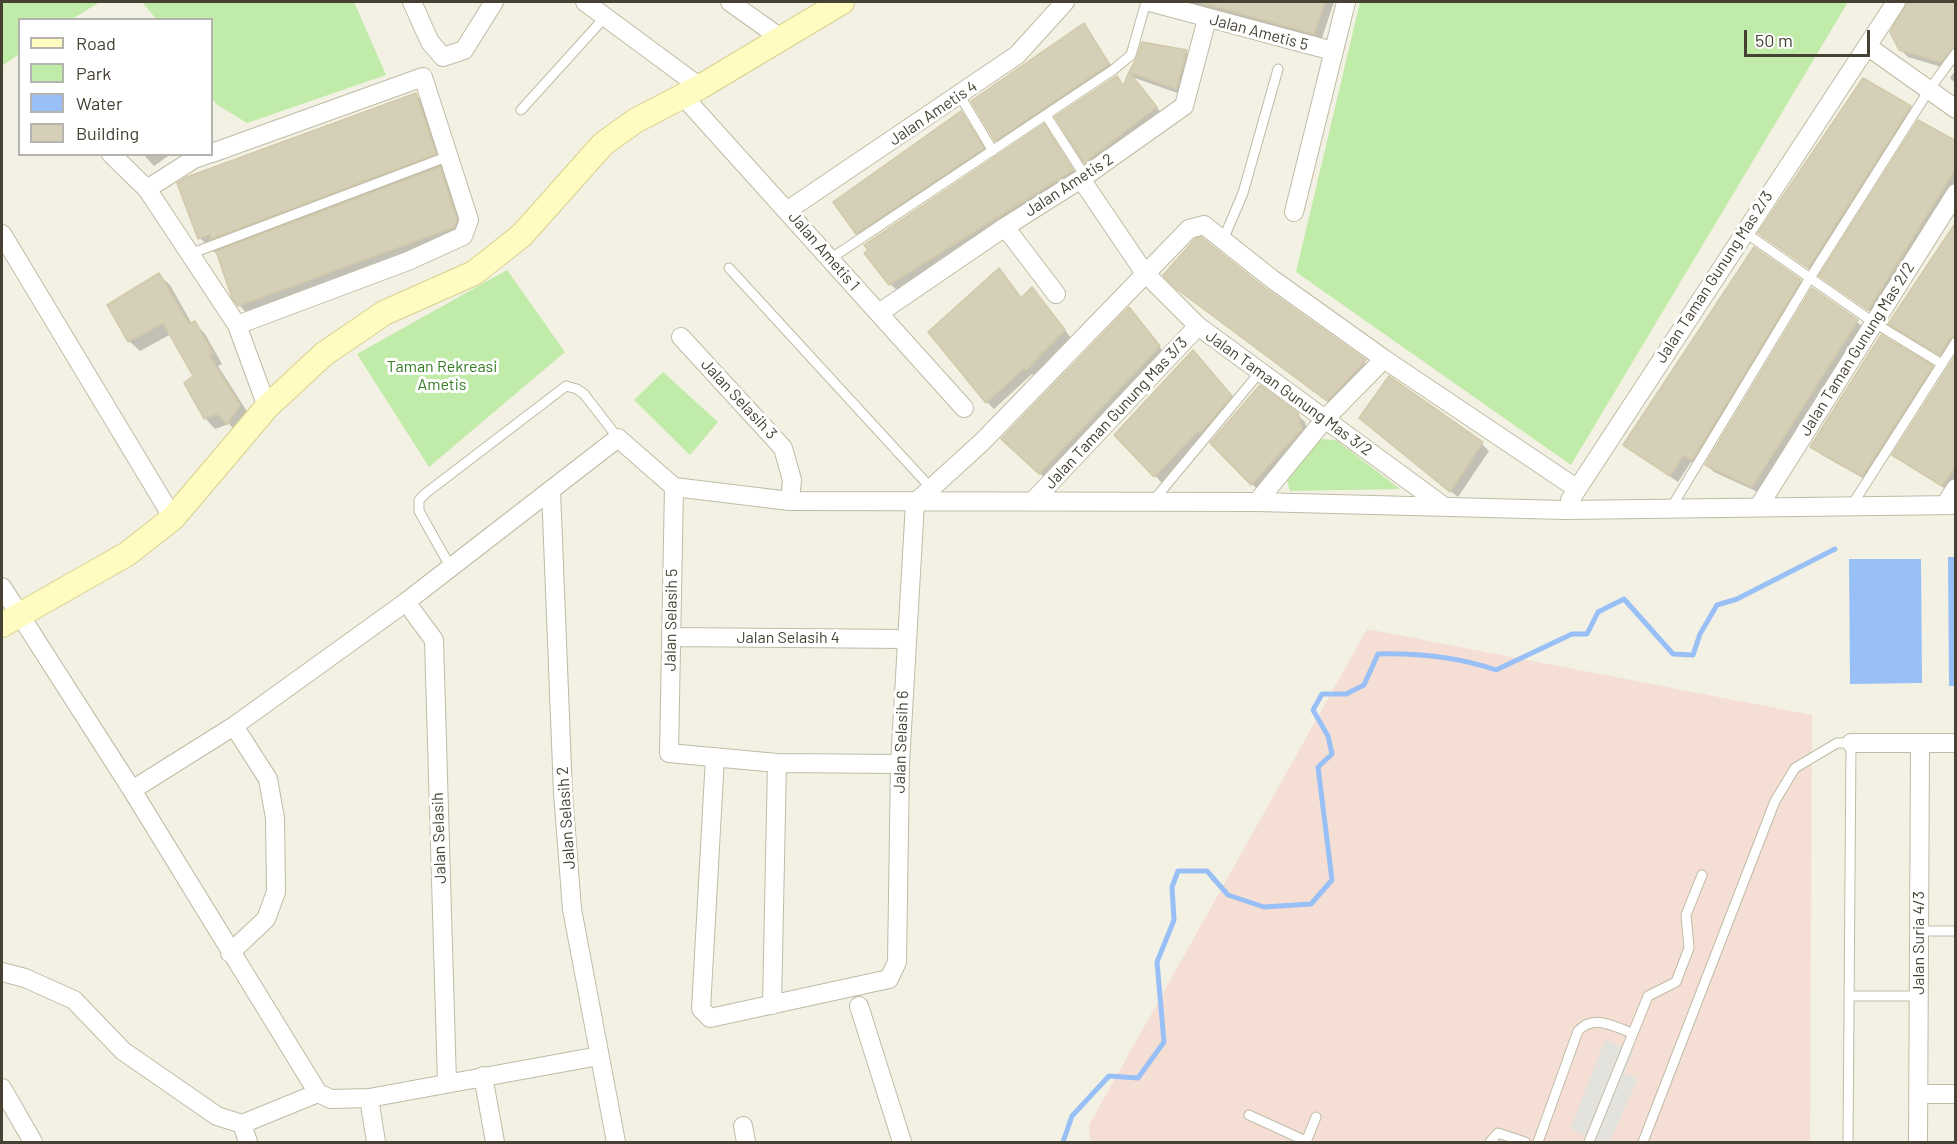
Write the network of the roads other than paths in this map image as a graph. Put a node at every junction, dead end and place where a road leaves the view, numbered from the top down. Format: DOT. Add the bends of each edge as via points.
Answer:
graph roads {
  1 [pos="412,2"];
  2 [pos="494,2"];
  3 [pos="585,2"];
  4 [pos="730,2"];
  5 [pos="842,2"];
  6 [pos="1065,2"];
  7 [pos="1148,2"];
  8 [pos="1346,2"];
  9 [pos="1896,2"];
  10 [pos="606,16"];
  11 [pos="1207,19"];
  12 [pos="782,39"];
  13 [pos="1867,46"];
  14 [pos="1333,51"];
  15 [pos="1956,53"];
  16 [pos="1278,69"];
  17 [pos="1929,90"];
  18 [pos="691,91"];
  19 [pos="960,96"];
  20 [pos="1956,108"];
  21 [pos="521,110"];
  22 [pos="1047,117"];
  23 [pos="213,151"];
  24 [pos="993,151"];
  25 [pos="113,156"];
  26 [pos="199,156"];
  27 [pos="449,156"];
  28 [pos="1083,177"];
  29 [pos="147,189"];
  30 [pos="1956,193"];
  31 [pos="788,210"];
  32 [pos="1294,213"];
  33 [pos="1005,227"];
  34 [pos="1743,231"];
  35 [pos="2,234"];
  36 [pos="1223,240"];
  37 [pos="190,254"];
  38 [pos="830,259"];
  39 [pos="729,268"];
  40 [pos="1144,272"];
  41 [pos="1810,278"];
  42 [pos="1056,294"];
  43 [pos="879,313"];
  44 [pos="1873,322"];
  45 [pos="237,325"];
  46 [pos="1198,326"];
  47 [pos="681,337"];
  48 [pos="1956,342"];
  49 [pos="1384,359"];
  50 [pos="1942,364"];
  51 [pos="1260,372"];
  52 [pos="267,407"];
  53 [pos="964,408"];
  54 [pos="1325,419"];
  55 [pos="618,438"];
  56 [pos="674,487"];
  57 [pos="930,487"];
  58 [pos="1956,488"];
  59 [pos="1576,489"];
  60 [pos="551,490"];
  61 [pos="1034,500"];
  62 [pos="790,501"];
  63 [pos="1153,501"];
  64 [pos="1257,502"];
  65 [pos="915,503"];
  66 [pos="1442,505"];
  67 [pos="1852,505"];
  68 [pos="1950,505"];
  69 [pos="1759,506"];
  70 [pos="1671,508"];
  71 [pos="1565,510"];
  72 [pos="172,518"];
  73 [pos="450,568"];
  74 [pos="2,586"];
  75 [pos="406,602"];
  76 [pos="10,620"];
  77 [pos="671,637"];
  78 [pos="905,639"];
  79 [pos="234,726"];
  80 [pos="1851,742"];
  81 [pos="1920,743"];
  82 [pos="1956,743"];
  83 [pos="715,757"];
  84 [pos="777,763"];
  85 [pos="900,764"];
  86 [pos="132,790"];
  87 [pos="1702,875"];
  88 [pos="1919,931"];
  89 [pos="1956,931"];
  90 [pos="230,953"];
  91 [pos="2,972"];
  92 [pos="1849,996"];
  93 [pos="1919,996"];
  94 [pos="772,1005"];
  95 [pos="859,1006"];
  96 [pos="1632,1033"];
  97 [pos="599,1056"];
  98 [pos="483,1076"];
  99 [pos="447,1083"];
  100 [pos="2,1088"];
  101 [pos="318,1094"];
  102 [pos="1919,1094"];
  103 [pos="1956,1094"];
  104 [pos="369,1098"];
  105 [pos="1249,1115"];
  106 [pos="1316,1117"];
  107 [pos="242,1124"];
  108 [pos="1306,1142"];
  109 [pos="1524,1142"];
  110 [pos="33,1143"];
  111 [pos="249,1143"];
  112 [pos="376,1143"];
  113 [pos="495,1143"];
  114 [pos="616,1143"];
  115 [pos="902,1143"];
  116 [pos="1490,1143"];
  117 [pos="1538,1143"];
  118 [pos="1589,1143"];
  119 [pos="1643,1143"];
  120 [pos="1848,1143"];
  121 [pos="1918,1143"];
  1 -- 2 [label="street" via="430,42 443,57 464,50"];
  3 -- 10 [label="street, Jalan Ametis 1"];
  4 -- 12 [label="street"];
  5 -- 12 [label="street"];
  6 -- 19 [label="street, Jalan Ametis 4" via="1017,55"];
  7 -- 11 [label="street, Jalan Ametis 5"];
  7 -- 22 [label="lane" via="1131,55"];
  8 -- 14 [label="street"];
  9 -- 13 [label="street, Jalan Taman Gunung Mas 2/3"];
  10 -- 18 [label="street, Jalan Ametis 1"];
  10 -- 21 [label="lane"];
  11 -- 14 [label="street, Jalan Ametis 5"];
  11 -- 28 [label="street, Jalan Ametis 2" via="1184,106"];
  12 -- 18 [label="street"];
  13 -- 17 [label="street"];
  13 -- 34 [label="street, Jalan Taman Gunung Mas 2/3"];
  14 -- 32 [label="street"];
  15 -- 17 [label="lane"];
  16 -- 36 [label="lane" via="1243,193"];
  17 -- 20 [label="street"];
  17 -- 41 [label="lane"];
  18 -- 31 [label="street, Jalan Ametis 1"];
  18 -- 52 [label="street" via="635,121 603,144 522,235 474,273 384,314 324,354"];
  19 -- 24 [label="lane"];
  19 -- 31 [label="street, Jalan Ametis 4"];
  22 -- 24 [label="lane"];
  22 -- 28 [label="lane"];
  23 -- 27 [label="street" via="423,77"];
  24 -- 38 [label="lane"];
  25 -- 29 [label="street"];
  26 -- 29 [label="street"];
  27 -- 37 [label="lane"];
  27 -- 45 [label="street" via="469,220 463,236 408,261"];
  28 -- 33 [label="street, Jalan Ametis 2"];
  28 -- 40 [label="street, Jalan Taman Gunung Mas 3/2"];
  29 -- 37 [label="street"];
  30 -- 44 [label="street, Jalan Taman Gunung Mas 2/2"];
  31 -- 38 [label="street, Jalan Ametis 1"];
  33 -- 42 [label="street"];
  33 -- 43 [label="street, Jalan Ametis 2"];
  34 -- 41 [label="lane"];
  34 -- 59 [label="street, Jalan Taman Gunung Mas 2/3"];
  35 -- 72 [label="street"];
  36 -- 40 [label="street" via="1204,225 1189,229"];
  36 -- 49 [label="street"];
  37 -- 45 [label="street"];
  38 -- 43 [label="street, Jalan Ametis 1"];
  39 -- 57 [label="lane"];
  40 -- 46 [label="street, Jalan Taman Gunung Mas 3/2"];
  40 -- 57 [label="street" via="982,442"];
  41 -- 44 [label="lane"];
  41 -- 70 [label="lane"];
  43 -- 53 [label="street, Jalan Ametis 1"];
  44 -- 50 [label="lane"];
  44 -- 69 [label="street, Jalan Taman Gunung Mas 2/2"];
  45 -- 52 [label="street"];
  46 -- 51 [label="street, Jalan Taman Gunung Mas 3/2"];
  46 -- 61 [label="street, Jalan Taman Gunung Mas 3/3"];
  47 -- 62 [label="street, Jalan Selasih 3" via="783,448 792,480"];
  48 -- 50 [label="lane"];
  49 -- 54 [label="street"];
  49 -- 59 [label="street"];
  50 -- 67 [label="lane"];
  51 -- 54 [label="street, Jalan Taman Gunung Mas 3/2"];
  51 -- 63 [label="lane"];
  52 -- 72 [label="street"];
  54 -- 64 [label="street"];
  54 -- 66 [label="street, Jalan Taman Gunung Mas 3/2"];
  55 -- 56 [label="street"];
  55 -- 60 [label="street"];
  55 -- 73 [label="lane" via="584,394 566,386 426,493 418,500 419,511"];
  56 -- 62 [label="street"];
  56 -- 77 [label="street, Jalan Selasih 5"];
  57 -- 65 [label="street"];
  58 -- 68 [label="street"];
  59 -- 71 [label="street, Jalan Taman Gunung Mas 2/3"];
  60 -- 73 [label="street"];
  60 -- 97 [label="street, Jalan Selasih 2" via="563,793 572,909"];
  61 -- 63 [label="street"];
  61 -- 65 [label="street"];
  62 -- 65 [label="street"];
  63 -- 64 [label="street"];
  64 -- 66 [label="street"];
  65 -- 78 [label="street, Jalan Selasih 6"];
  66 -- 71 [label="street"];
  67 -- 68 [label="street"];
  67 -- 69 [label="street"];
  69 -- 70 [label="street"];
  70 -- 71 [label="street"];
  72 -- 76 [label="street" via="127,554"];
  73 -- 75 [label="street"];
  74 -- 76 [label="street"];
  75 -- 79 [label="street"];
  75 -- 99 [label="street, Jalan Selasih" via="434,640"];
  76 -- 86 [label="street"];
  77 -- 78 [label="street, Jalan Selasih 4"];
  77 -- 83 [label="street, Jalan Selasih 5" via="669,753"];
  78 -- 85 [label="street, Jalan Selasih 6"];
  79 -- 86 [label="street"];
  79 -- 90 [label="street" via="268,778 275,818 276,892 266,919"];
  80 -- 81 [label="street"];
  80 -- 92 [label="lane"];
  80 -- 119 [label="lane" via="1837,743 1795,768 1775,801"];
  81 -- 82 [label="street"];
  81 -- 88 [label="street, Jalan Suria 4/3"];
  83 -- 84 [label="street"];
  83 -- 94 [label="street" via="701,1009 711,1018"];
  84 -- 85 [label="street"];
  84 -- 94 [label="street"];
  85 -- 94 [label="street, Jalan Selasih 6" via="897,962 889,979"];
  86 -- 90 [label="street"];
  87 -- 96 [label="lane" via="1686,915 1689,948 1676,982 1648,996"];
  88 -- 89 [label="lane"];
  88 -- 93 [label="street, Jalan Suria 4/3"];
  90 -- 101 [label="street"];
  91 -- 107 [label="street" via="74,1000 123,1051 217,1116"];
  92 -- 93 [label="lane"];
  92 -- 120 [label="lane"];
  93 -- 102 [label="street, Jalan Suria 4/3"];
  95 -- 115 [label="street"];
  96 -- 117 [label="lane" via="1597,1021 1586,1023 1578,1031"];
  96 -- 118 [label="lane"];
  97 -- 98 [label="street"];
  97 -- 114 [label="street, Jalan Selasih 2"];
  98 -- 99 [label="street"];
  98 -- 113 [label="street"];
  99 -- 104 [label="street"];
  100 -- 110 [label="street"];
  101 -- 104 [label="street" via="331,1099"];
  101 -- 107 [label="street"];
  102 -- 103 [label="street"];
  102 -- 121 [label="street, Jalan Suria 4/3"];
  104 -- 112 [label="street"];
  105 -- 108 [label="lane"];
  106 -- 108 [label="lane"];
  107 -- 111 [label="street"];
  109 -- 116 [label="lane" via="1498,1133"];
}
